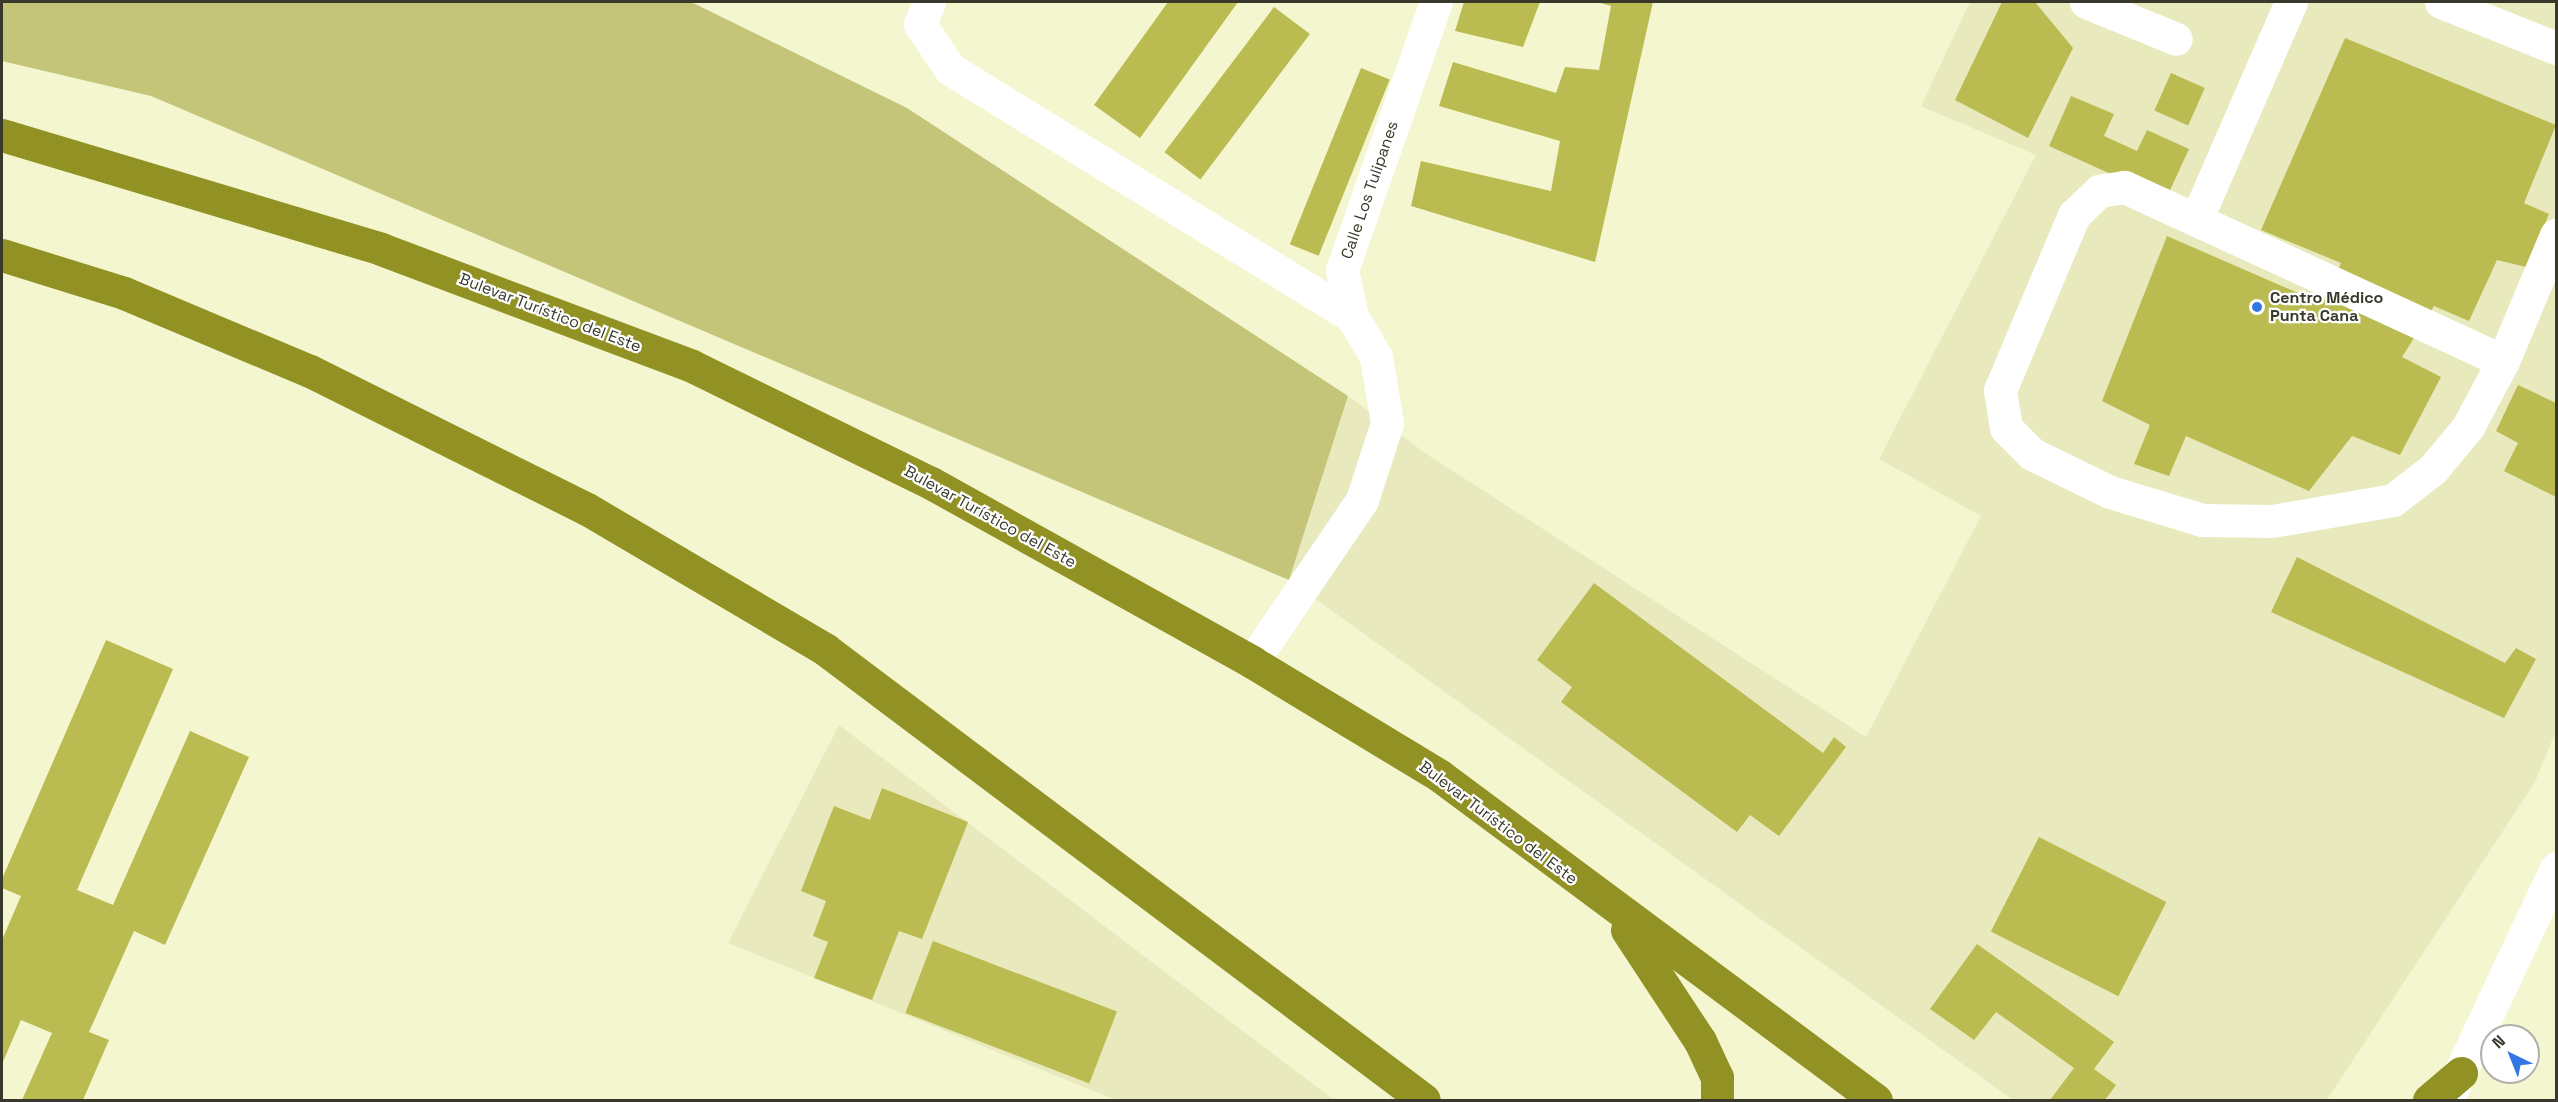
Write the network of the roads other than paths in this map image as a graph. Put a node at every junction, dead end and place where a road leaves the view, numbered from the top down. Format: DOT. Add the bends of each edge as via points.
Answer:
graph roads {
  1 [pos="928,2"];
  2 [pos="1436,2"];
  3 [pos="2291,2"];
  4 [pos="2441,2"];
  5 [pos="2103,5"];
  6 [pos="2176,39"];
  7 [pos="2556,48"];
  8 [pos="2,135"];
  9 [pos="2197,218"];
  10 [pos="2556,235"];
  11 [pos="2,255"];
  12 [pos="2549,271"];
  13 [pos="1352,316"];
  14 [pos="2503,361"];
  15 [pos="1252,662"];
  16 [pos="2556,868"];
  17 [pos="1615,911"];
  18 [pos="2456,1091"];
  19 [pos="1424,1101"];
  20 [pos="1718,1101"];
  21 [pos="1876,1101"];
  22 [pos="2429,1101"];
  1 -- 13 [label="street" via="920,24 950,69"];
  2 -- 13 [label="street, Calle Los Tulipanes" via="1342,270"];
  3 -- 9 [label="street"];
  4 -- 7 [label="street"];
  5 -- 6 [label="street"];
  8 -- 15 [label="highway, Bulevar Turístico del Este" via="381,249 692,366 931,483"];
  9 -- 14 [label="street"];
  9 -- 14 [label="street" via="2124,187 2099,191 2074,215 2000,390 2006,428 2032,454 2110,492 2202,520 2272,520 2393,500 2433,469 2468,427"];
  10 -- 12 [label="street"];
  11 -- 19 [label="highway" via="124,293 309,371 587,509 826,650"];
  12 -- 14 [label="street"];
  13 -- 15 [label="street, Calle Los Tulipanes" via="1376,357 1387,423 1362,500"];
  15 -- 17 [label="highway, Bulevar Turístico del Este" via="1440,776"];
  16 -- 18 [label="street"];
  17 -- 20 [label="highway" via="1701,1041 1717,1077"];
  17 -- 21 [label="highway, Bulevar Turístico del Este"];
  18 -- 22 [label="highway"];
}
